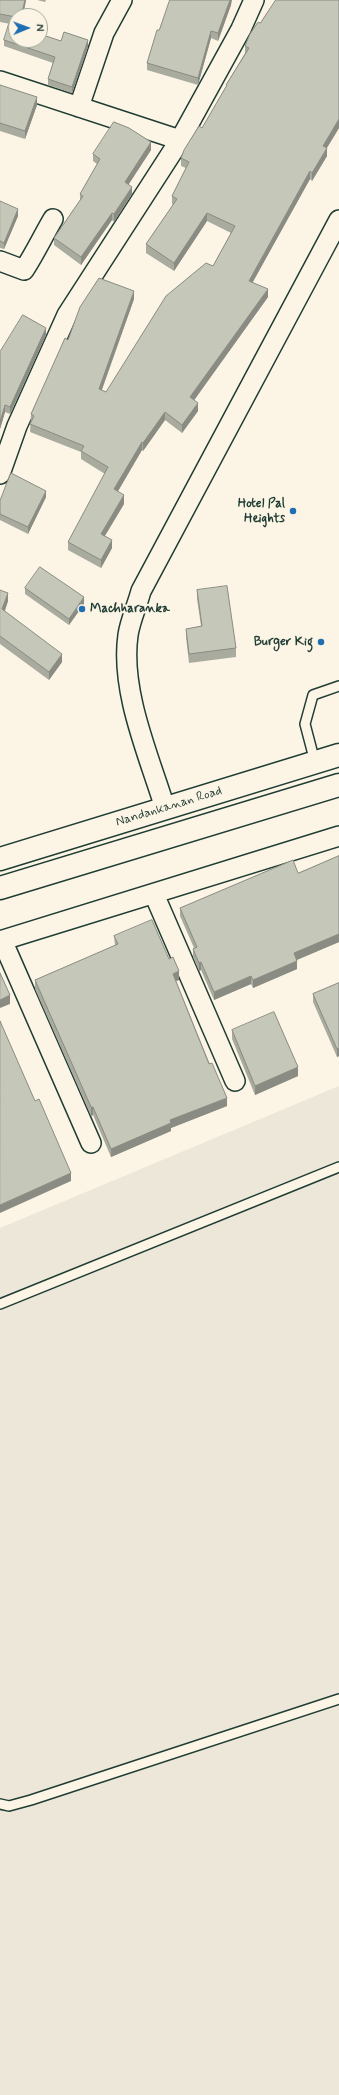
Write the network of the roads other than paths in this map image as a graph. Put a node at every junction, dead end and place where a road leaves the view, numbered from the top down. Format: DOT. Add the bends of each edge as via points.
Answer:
graph roads {
  1 [pos="122,0"];
  2 [pos="254,0"];
  3 [pos="0,81"];
  4 [pos="78,107"];
  5 [pos="180,140"];
  6 [pos="53,219"];
  7 [pos="339,220"];
  8 [pos="0,261"];
  9 [pos="0,474"];
  10 [pos="339,686"];
  11 [pos="339,755"];
  12 [pos="315,762"];
  13 [pos="339,785"];
  14 [pos="165,808"];
  15 [pos="339,836"];
  16 [pos="0,859"];
  17 [pos="0,888"];
  18 [pos="154,894"];
  19 [pos="1,940"];
  20 [pos="235,1081"];
  21 [pos="91,1143"];
  22 [pos="339,1167"];
  23 [pos="0,1304"];
  24 [pos="339,1699"];
  25 [pos="0,1804"];
  1 -- 4 [label="street" via="104,33"];
  2 -- 5 [label="street" via="241,29"];
  3 -- 4 [label="street"];
  4 -- 5 [label="street"];
  5 -- 9 [label="street" via="67,315 17,426"];
  6 -- 8 [label="street" via="24,270"];
  7 -- 14 [label="street" via="141,591 128,635 127,671 137,719"];
  10 -- 12 [label="lane" via="313,695 305,724"];
  11 -- 12 [label="main road, Nandankanan Road"];
  12 -- 14 [label="main road, Nandankanan Road"];
  13 -- 17 [label="main road"];
  14 -- 16 [label="main road, Nandankanan Road"];
  15 -- 18 [label="street"];
  18 -- 19 [label="street"];
  18 -- 20 [label="street"];
  19 -- 21 [label="street"];
  22 -- 23 [label="lane"];
  24 -- 25 [label="lane" via="31,1800 9,1806"];
}
